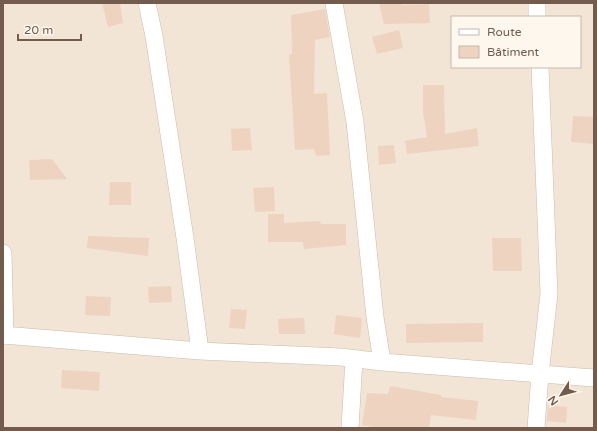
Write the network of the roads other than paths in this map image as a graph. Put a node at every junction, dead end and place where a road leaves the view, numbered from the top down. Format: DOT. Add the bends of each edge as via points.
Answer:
graph roads {
  1 [pos="147,3"];
  2 [pos="334,3"];
  3 [pos="537,3"];
  4 [pos="538,16"];
  5 [pos="540,68"];
  6 [pos="3,253"];
  7 [pos="4,335"];
  8 [pos="200,351"];
  9 [pos="354,359"];
  10 [pos="382,362"];
  11 [pos="540,374"];
  12 [pos="594,378"];
  13 [pos="350,428"];
  14 [pos="536,428"];
  1 -- 8 [label="street" via="185,238"];
  2 -- 10 [label="street" via="355,122"];
  3 -- 4 [label="street"];
  5 -- 11 [label="street" via="549,294"];
  6 -- 7 [label="street"];
  7 -- 8 [label="street"];
  8 -- 9 [label="street"];
  9 -- 10 [label="street"];
  9 -- 13 [label="street"];
  10 -- 11 [label="street"];
  11 -- 12 [label="street"];
  11 -- 14 [label="street"];
}
